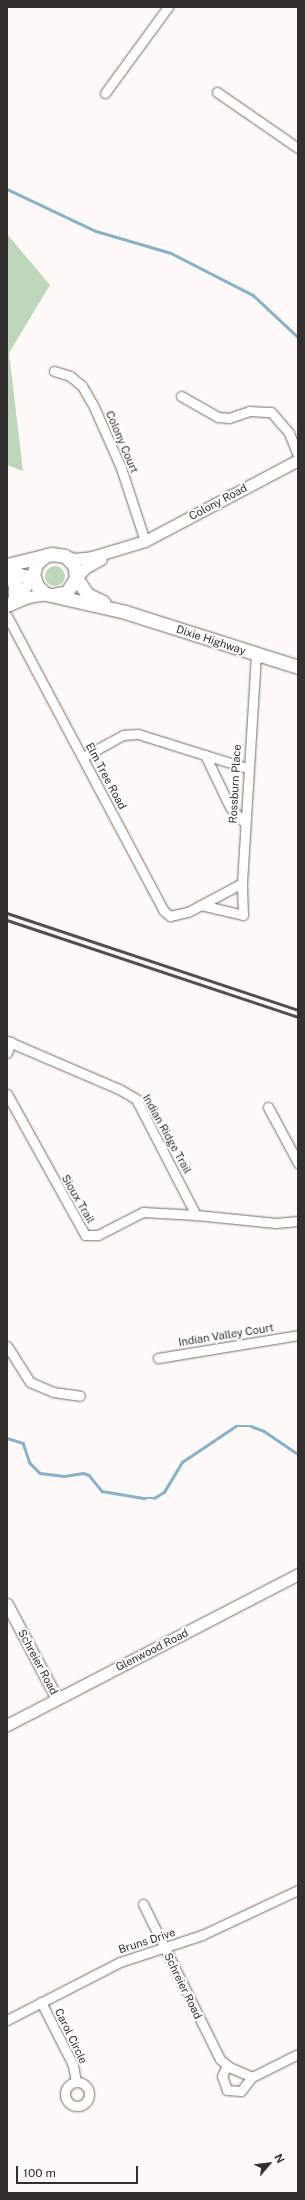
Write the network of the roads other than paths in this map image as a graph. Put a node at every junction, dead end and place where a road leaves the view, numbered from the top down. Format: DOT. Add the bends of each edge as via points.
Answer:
graph roads {
  1 [pos="168,7"];
  2 [pos="217,92"];
  3 [pos="105,93"];
  4 [pos="298,148"];
  5 [pos="54,372"];
  6 [pos="181,396"];
  7 [pos="298,455"];
  8 [pos="298,460"];
  9 [pos="141,541"];
  10 [pos="46,555"];
  11 [pos="65,556"];
  12 [pos="7,565"];
  13 [pos="7,573"];
  14 [pos="34,578"];
  15 [pos="76,578"];
  16 [pos="50,595"];
  17 [pos="10,603"];
  18 [pos="125,612"];
  19 [pos="7,616"];
  20 [pos="256,654"];
  21 [pos="298,667"];
  22 [pos="205,756"];
  23 [pos="83,757"];
  24 [pos="247,768"];
  25 [pos="245,823"];
  26 [pos="242,883"];
  27 [pos="201,905"];
  28 [pos="9,1041"];
  29 [pos="7,1053"];
  30 [pos="7,1094"];
  31 [pos="268,1107"];
  32 [pos="298,1163"];
  33 [pos="196,1215"];
  34 [pos="298,1221"];
  35 [pos="298,1335"];
  36 [pos="7,1346"];
  37 [pos="158,1358"];
  38 [pos="80,1396"];
  39 [pos="298,1574"];
  40 [pos="7,1604"];
  41 [pos="57,1699"];
  42 [pos="7,1725"];
  43 [pos="298,1890"];
  44 [pos="143,1904"];
  45 [pos="164,1948"];
  46 [pos="41,2002"];
  47 [pos="7,2020"];
  48 [pos="298,2054"];
  49 [pos="227,2065"];
  50 [pos="252,2077"];
  51 [pos="76,2082"];
  1 -- 3 [label="street"];
  2 -- 4 [label="street"];
  5 -- 9 [label="street, Colony Court" via="70,376 82,386 94,407 122,468"];
  6 -- 7 [label="street" via="218,418 229,418 249,411 271,412 289,433"];
  8 -- 9 [label="street, Colony Road"];
  9 -- 11 [label="street, Colony Road" via="92,557 74,559"];
  9 -- 15 [label="street, Colony Road" via="116,556 91,563"];
  10 -- 11 [label="main road"];
  10 -- 12 [label="main road"];
  10 -- 14 [label="main road" via="36,564"];
  11 -- 15 [label="main road, Dixie Highway" via="74,565"];
  13 -- 14 [label="main road"];
  13 -- 17 [label="main road" via="15,584"];
  14 -- 16 [label="main road"];
  14 -- 17 [label="street"];
  15 -- 16 [label="main road" via="67,592"];
  15 -- 18 [label="main road, Dixie Highway" via="88,595"];
  16 -- 17 [label="street" via="28,596"];
  16 -- 18 [label="main road, Dixie Highway"];
  18 -- 20 [label="main road, Dixie Highway"];
  19 -- 23 [label="street, Elm Tree Road"];
  20 -- 21 [label="main road, Dixie Highway"];
  20 -- 24 [label="street, Rossburn Place"];
  22 -- 23 [label="street" via="138,734 123,735"];
  22 -- 24 [label="street"];
  22 -- 25 [label="street" via="230,807"];
  23 -- 27 [label="street, Elm Tree Road" via="164,911 170,916 176,916"];
  24 -- 25 [label="street, Rossburn Place"];
  25 -- 26 [label="street, Rossburn Place"];
  26 -- 27 [label="street, Elm Tree Road"];
  26 -- 27 [label="street, Rossburn Place" via="243,915"];
  28 -- 29 [label="street"];
  28 -- 33 [label="street, Indian Ridge Trail" via="119,1089 136,1100"];
  30 -- 33 [label="street, Sioux Trail" via="85,1235 98,1235 143,1212"];
  31 -- 32 [label="street"];
  33 -- 34 [label="street" via="276,1224"];
  35 -- 37 [label="street, Indian Valley Court"];
  36 -- 38 [label="street" via="30,1382 53,1392"];
  39 -- 41 [label="street, Glenwood Road"];
  40 -- 41 [label="street, Schreier Road"];
  41 -- 42 [label="street, Glenwood Road"];
  43 -- 45 [label="street, Bruns Drive" via="225,1926"];
  44 -- 45 [label="street, Schreier Road"];
  45 -- 46 [label="street, Bruns Drive" via="120,1962"];
  45 -- 49 [label="street, Schreier Road" via="208,2038"];
  46 -- 47 [label="street, Bruns Drive"];
  46 -- 51 [label="street, Carol Circle" via="73,2065"];
  48 -- 50 [label="street"];
  49 -- 50 [label="street, Schreier Road"];
  49 -- 50 [label="street" via="222,2076 227,2090 241,2091"];
}
